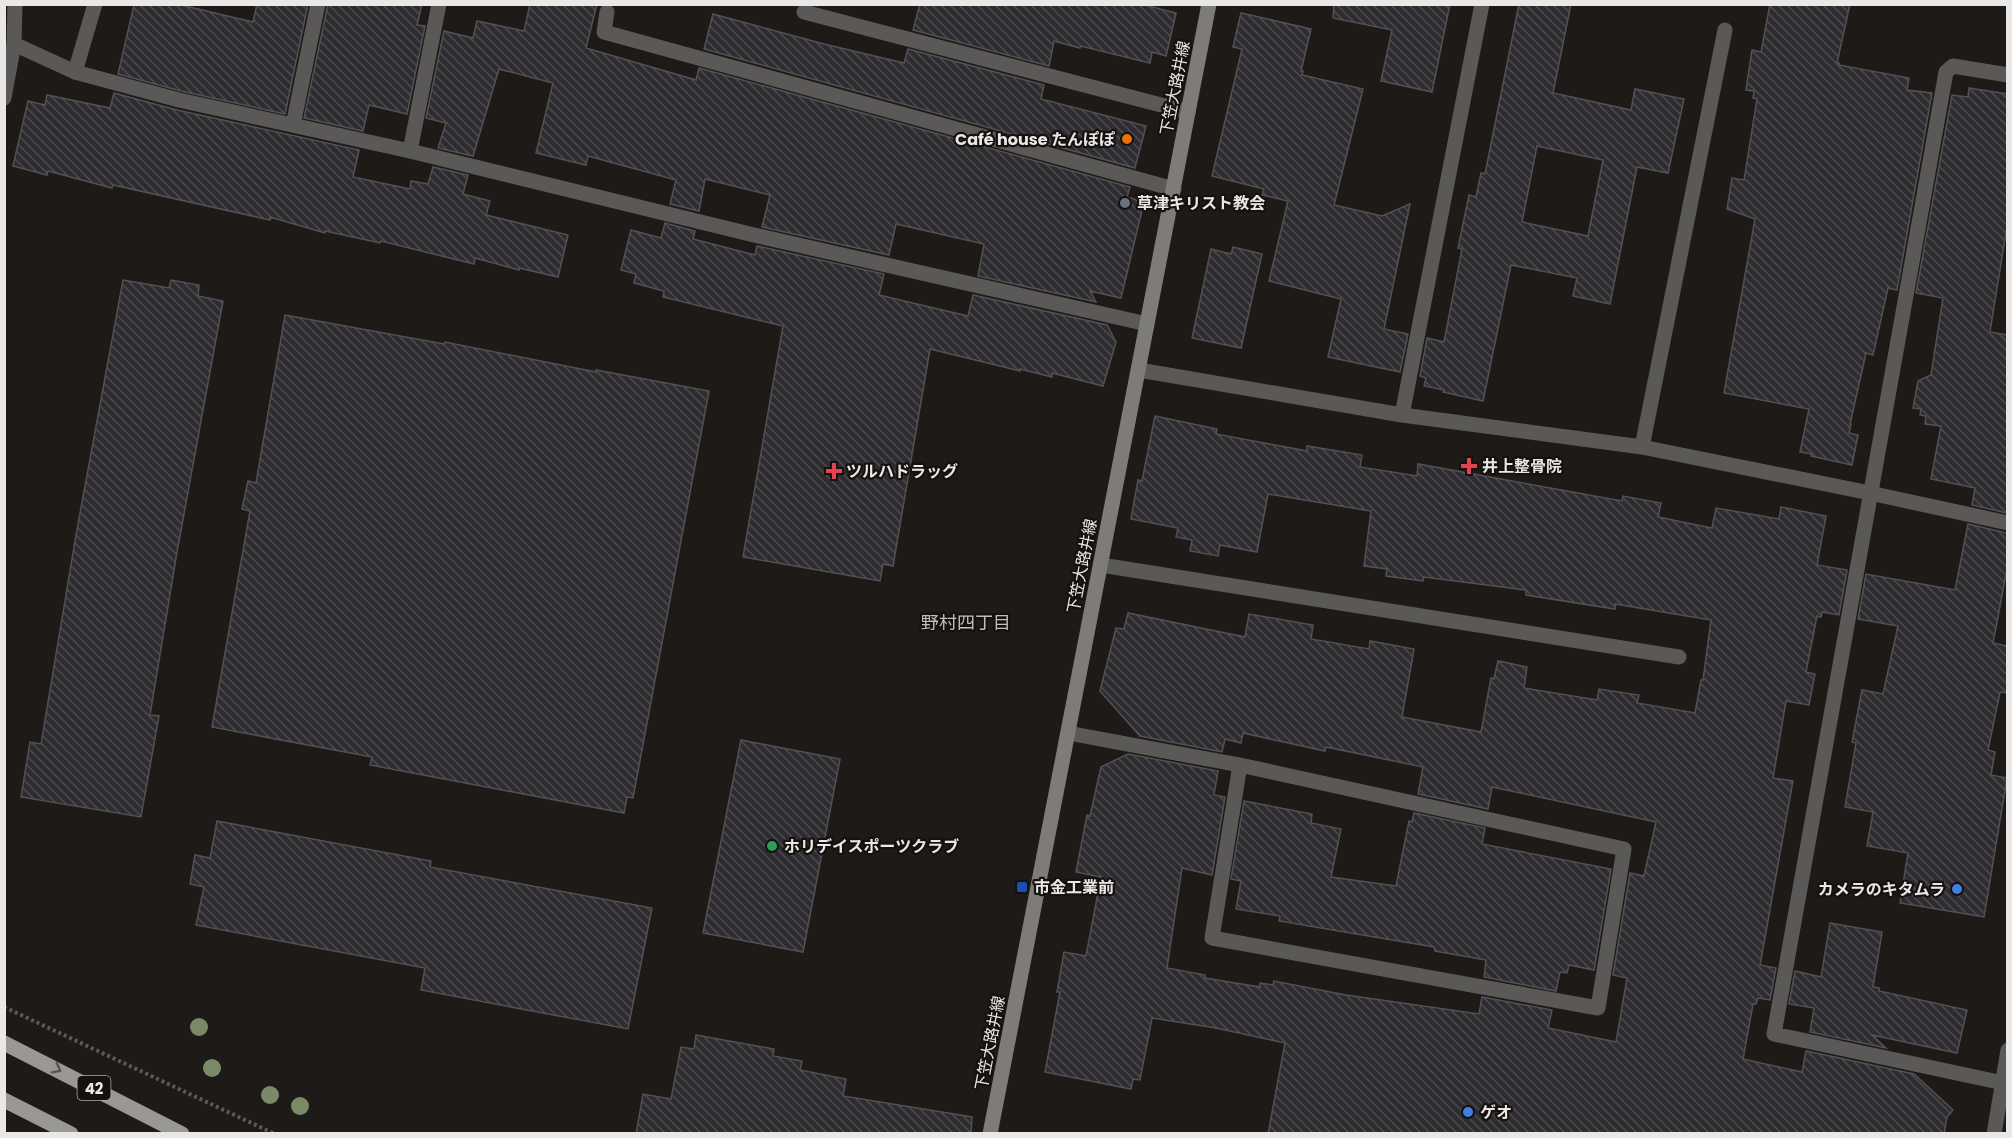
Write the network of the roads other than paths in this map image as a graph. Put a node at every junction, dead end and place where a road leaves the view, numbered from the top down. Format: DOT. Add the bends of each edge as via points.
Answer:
graph roads {
  1 [pos="15,4"];
  2 [pos="95,4"];
  3 [pos="318,4"];
  4 [pos="440,4"];
  5 [pos="1209,4"];
  6 [pos="1482,4"];
  7 [pos="607,12"];
  8 [pos="804,12"];
  9 [pos="1725,30"];
  10 [pos="9,41"];
  11 [pos="75,72"];
  12 [pos="2007,75"];
  13 [pos="4,98"];
  14 [pos="1188,112"];
  15 [pos="293,125"];
  16 [pos="410,151"];
  17 [pos="1174,189"];
  18 [pos="1147,324"];
  19 [pos="1139,370"];
  20 [pos="1402,415"];
  21 [pos="1642,447"];
  22 [pos="1870,493"];
  23 [pos="2007,524"];
  24 [pos="1101,565"];
  25 [pos="1679,657"];
  26 [pos="1068,733"];
  27 [pos="1240,765"];
  28 [pos="4,1043"];
  29 [pos="2007,1050"];
  30 [pos="2004,1084"];
  31 [pos="4,1100"];
  32 [pos="71,1134"];
  33 [pos="182,1134"];
  34 [pos="990,1134"];
  35 [pos="1994,1134"];
  1 -- 10 [label="street"];
  2 -- 11 [label="street"];
  3 -- 15 [label="street"];
  4 -- 16 [label="street"];
  5 -- 14 [label="main road, 下笠大路井線"];
  6 -- 20 [label="street"];
  7 -- 17 [label="street" via="604,32"];
  8 -- 14 [label="street"];
  9 -- 21 [label="street"];
  10 -- 11 [label="street"];
  10 -- 13 [label="street"];
  11 -- 15 [label="street"];
  12 -- 22 [label="street" via="1953,66 1946,72"];
  14 -- 17 [label="main road, 下笠大路井線"];
  15 -- 16 [label="street"];
  16 -- 18 [label="street" via="754,235"];
  17 -- 18 [label="main road, 下笠大路井線"];
  18 -- 19 [label="main road, 下笠大路井線"];
  19 -- 20 [label="street"];
  19 -- 24 [label="main road, 下笠大路井線"];
  20 -- 21 [label="street"];
  21 -- 22 [label="street"];
  22 -- 23 [label="street"];
  22 -- 30 [label="street" via="1774,1034"];
  24 -- 25 [label="street"];
  24 -- 26 [label="main road, 下笠大路井線"];
  26 -- 27 [label="street"];
  26 -- 34 [label="main road, 下笠大路井線"];
  27 -- 27 [label="street" via="1624,849 1598,1008 1212,938"];
  28 -- 33 [label="main road, 42, one-way"];
  29 -- 30 [label="street"];
  30 -- 35 [label="street"];
  31 -- 32 [label="main road"];
}
